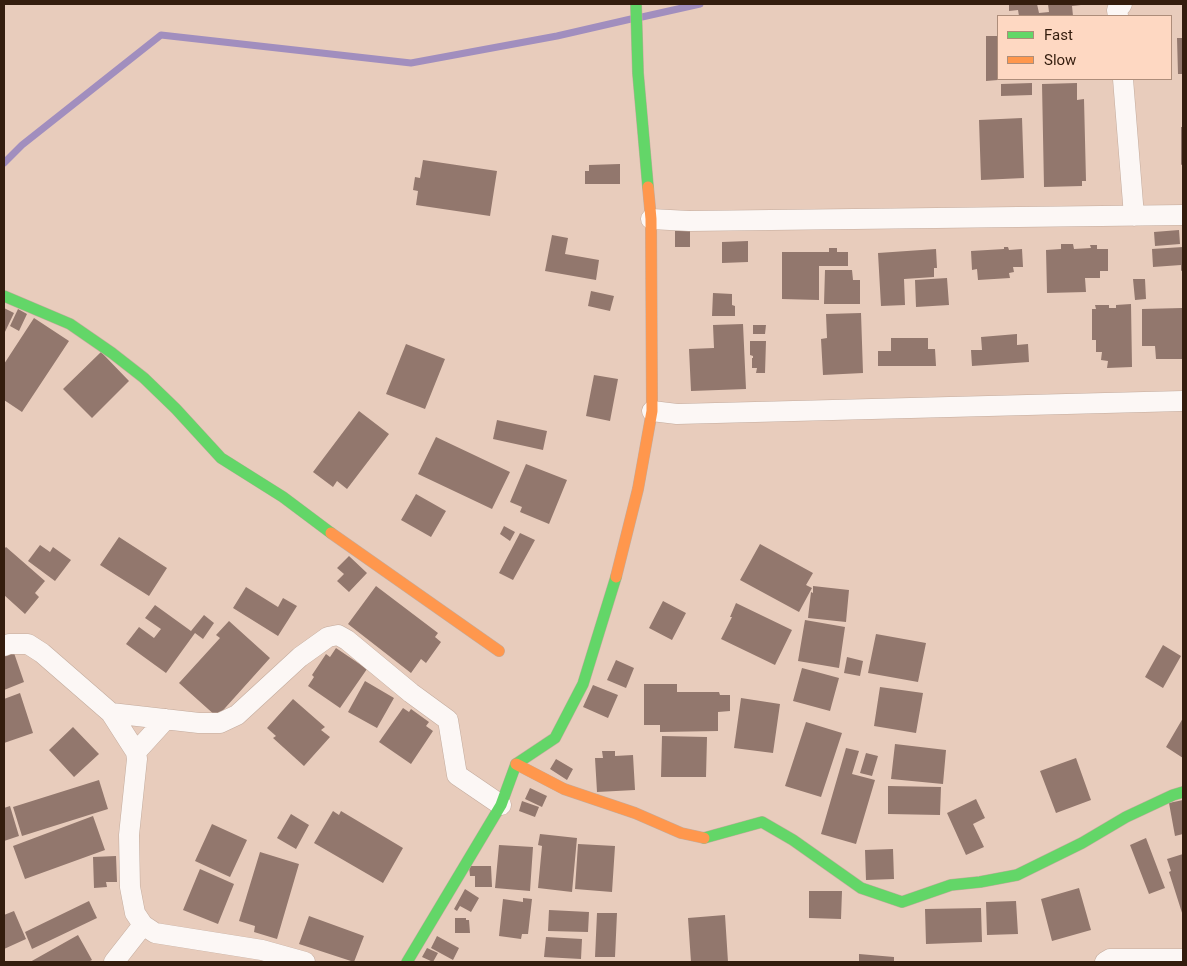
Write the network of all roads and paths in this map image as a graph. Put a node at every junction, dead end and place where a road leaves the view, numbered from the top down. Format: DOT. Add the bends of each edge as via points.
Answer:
graph roads {
  1 [pos="636,4"];
  2 [pos="1123,80"];
  3 [pos="1134,216"];
  4 [pos="1183,216"];
  5 [pos="651,218"];
  6 [pos="4,296"];
  7 [pos="1183,401"];
  8 [pos="652,411"];
  9 [pos="4,646"];
  10 [pos="499,651"];
  11 [pos="111,713"];
  12 [pos="166,719"];
  13 [pos="136,752"];
  14 [pos="516,764"];
  15 [pos="1183,792"];
  16 [pos="501,805"];
  17 [pos="143,925"];
  18 [pos="1183,959"];
  19 [pos="114,962"];
  20 [pos="305,962"];
  21 [pos="407,962"];
  22 [pos="1105,962"];
  1 -- 5 [label="street" via="638,73"];
  2 -- 3 [label="street"];
  3 -- 4 [label="street"];
  3 -- 5 [label="street" via="689,221"];
  5 -- 8 [label="street"];
  6 -- 10 [label="street" via="70,324 112,353 144,378 221,458 283,497"];
  7 -- 8 [label="street" via="677,414"];
  8 -- 14 [label="street" via="638,489 583,684 555,738"];
  9 -- 11 [label="street" via="28,644"];
  11 -- 12 [label="street"];
  11 -- 13 [label="street"];
  12 -- 13 [label="street"];
  12 -- 16 [label="street" via="220,723 237,716 300,657 328,637 338,635 448,720 457,774"];
  13 -- 17 [label="street" via="129,836 130,887 135,913"];
  14 -- 15 [label="street" via="564,789 635,813 681,833 703,838 762,822 861,888 902,902 951,885 1017,875 1126,817"];
  14 -- 16 [label="street"];
  16 -- 21 [label="street"];
  17 -- 19 [label="street"];
  17 -- 20 [label="street" via="156,933 262,950"];
  18 -- 22 [label="street" via="1110,959"];
}
